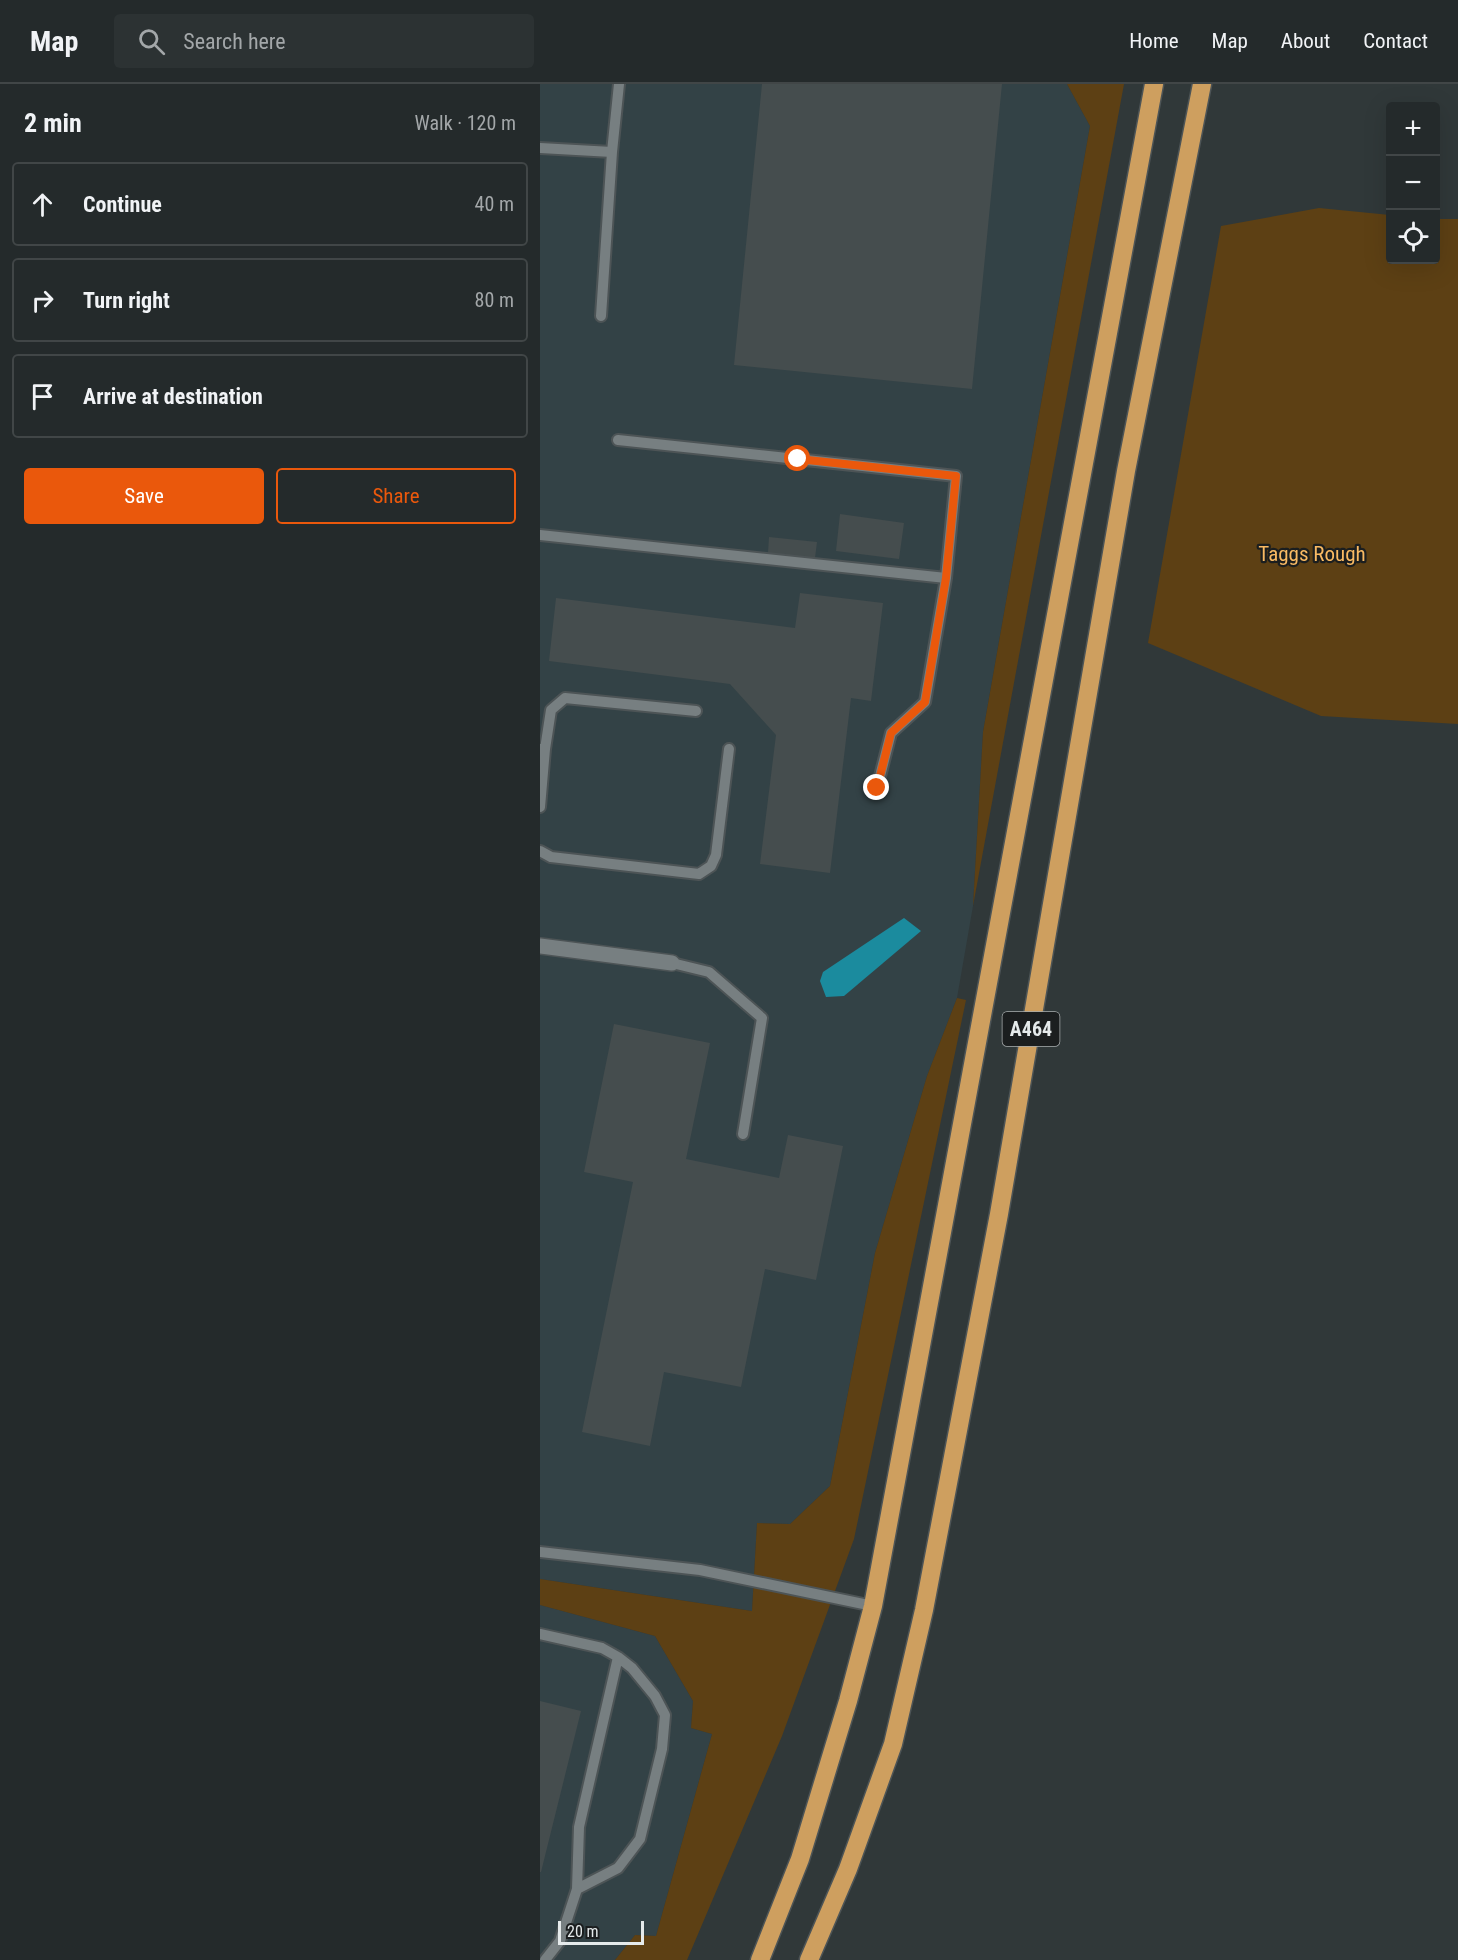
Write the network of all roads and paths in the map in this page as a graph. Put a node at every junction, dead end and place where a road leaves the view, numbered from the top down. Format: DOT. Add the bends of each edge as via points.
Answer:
graph roads {
  1 [pos="619,84"];
  2 [pos="1154,84"];
  3 [pos="1202,84"];
  4 [pos="540,148"];
  5 [pos="612,152"];
  6 [pos="602,315"];
  7 [pos="618,440"];
  8 [pos="540,535"];
  9 [pos="946,578"];
  10 [pos="696,711"];
  11 [pos="729,748"];
  12 [pos="543,749"];
  13 [pos="877,788"];
  14 [pos="540,807"];
  15 [pos="540,851"];
  16 [pos="540,946"];
  17 [pos="672,963"];
  18 [pos="743,1134"];
  19 [pos="540,1552"];
  20 [pos="873,1606"];
  21 [pos="540,1634"];
  22 [pos="618,1657"];
  23 [pos="577,1889"];
  24 [pos="546,1960"];
  25 [pos="760,1960"];
  26 [pos="809,1960"];
  1 -- 5 [label="lane"];
  2 -- 20 [label="highway, A464"];
  3 -- 26 [label="highway, A464" via="1126,471 999,1214 924,1610 893,1744 848,1869"];
  4 -- 5 [label="lane"];
  5 -- 6 [label="lane"];
  7 -- 9 [label="lane" via="956,476"];
  8 -- 9 [label="lane"];
  9 -- 13 [label="lane" via="925,702 891,733"];
  10 -- 12 [label="lane" via="565,698 551,710"];
  11 -- 15 [label="lane" via="716,855 711,866 699,874 551,857"];
  12 -- 14 [label="lane"];
  16 -- 17 [label="street"];
  17 -- 18 [label="lane" via="709,972 762,1018"];
  19 -- 20 [label="lane" via="700,1570"];
  20 -- 25 [label="highway, A464" via="800,1859"];
  21 -- 22 [label="lane" via="602,1648"];
  22 -- 23 [label="lane" via="579,1827"];
  22 -- 23 [label="lane" via="638,1675 665,1715 662,1749 640,1839 618,1868"];
  23 -- 24 [label="lane" via="560,1941"];
}
